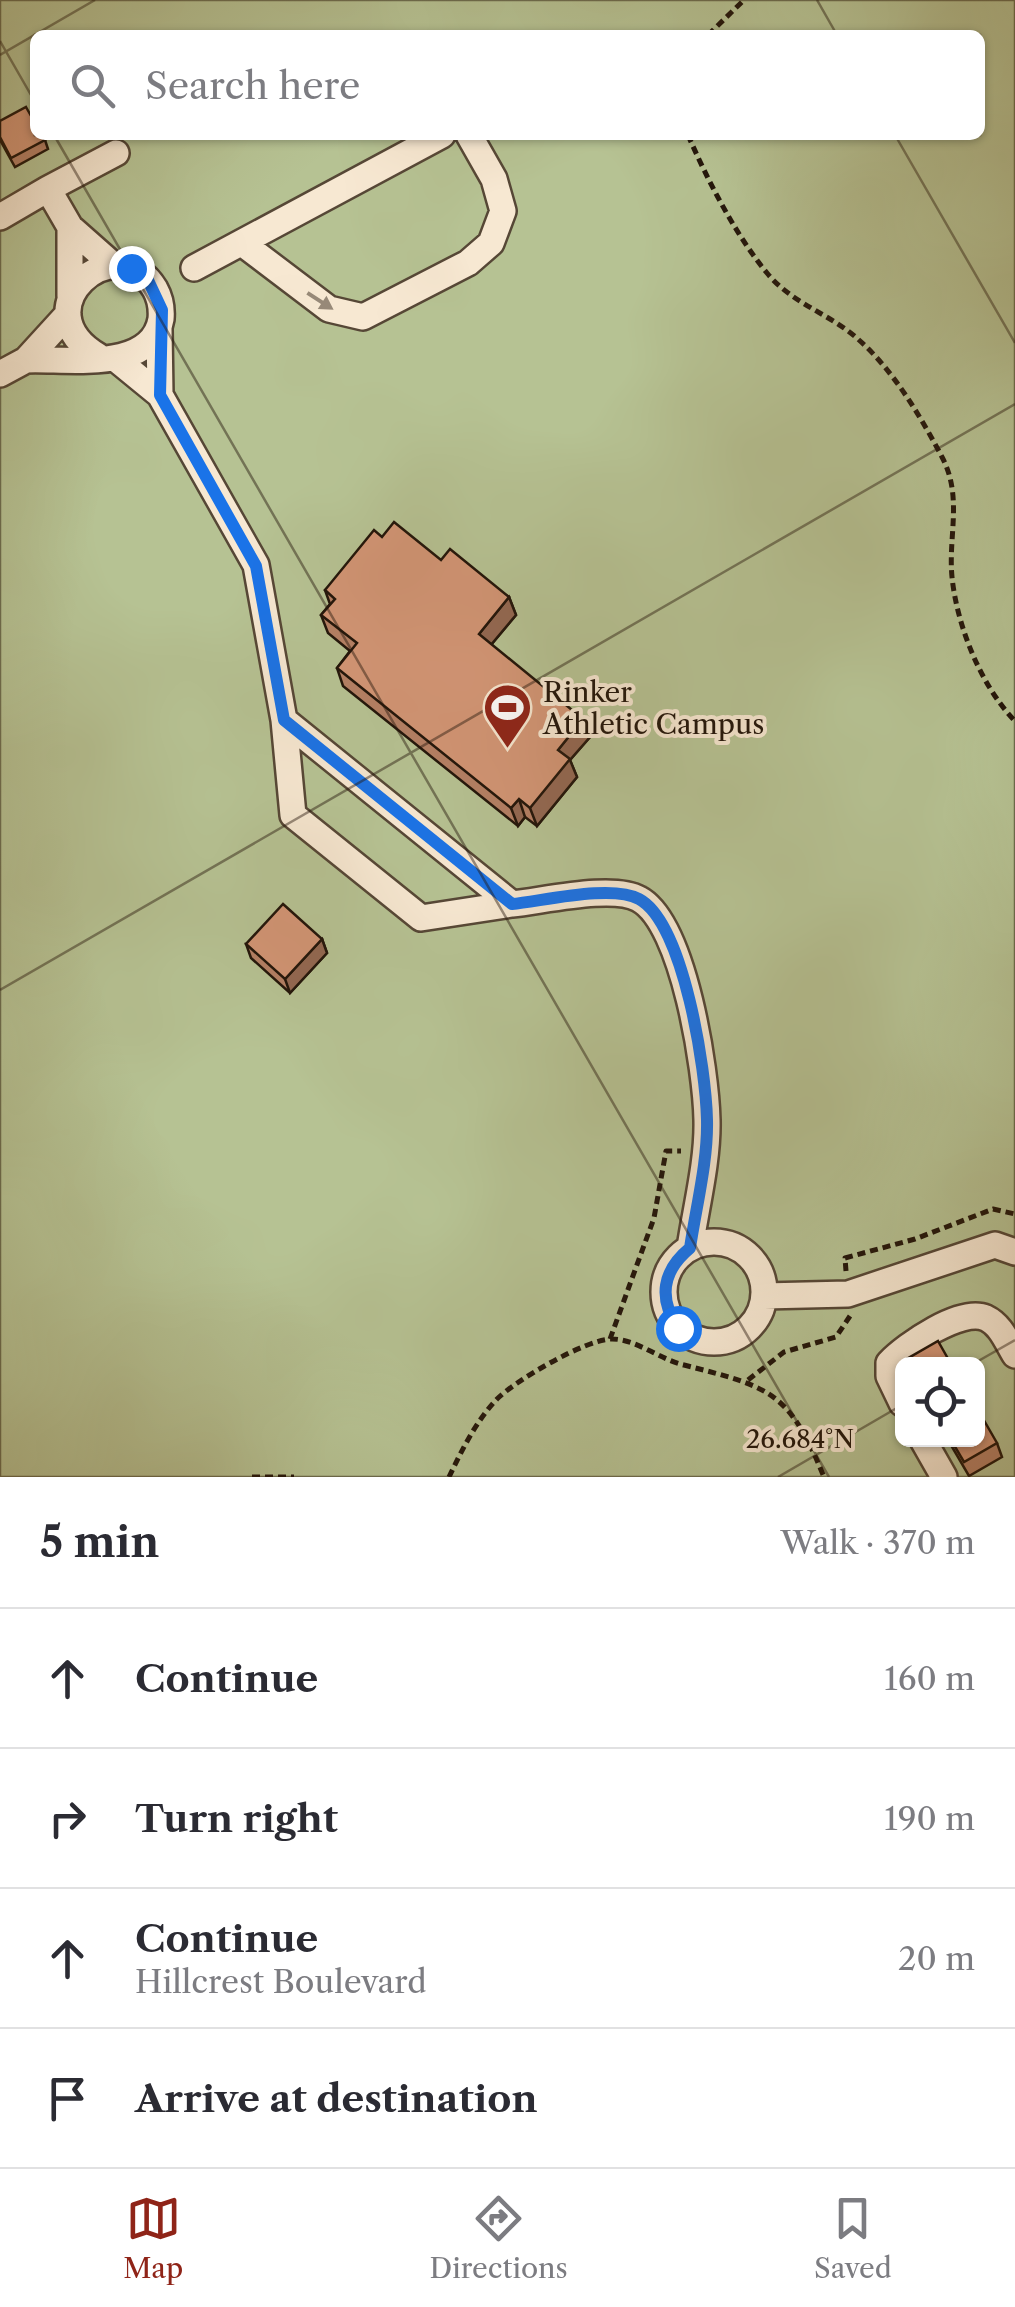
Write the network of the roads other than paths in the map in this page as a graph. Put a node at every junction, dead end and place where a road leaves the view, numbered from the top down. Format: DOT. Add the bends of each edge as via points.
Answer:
graph roads {
  1 [pos="433,140"];
  2 [pos="472,140"];
  3 [pos="116,153"];
  4 [pos="48,188"];
  5 [pos="0,216"];
  6 [pos="70,227"];
  7 [pos="242,243"];
  8 [pos="113,265"];
  9 [pos="194,268"];
  10 [pos="69,305"];
  11 [pos="159,329"];
  12 [pos="107,358"];
  13 [pos="26,360"];
  14 [pos="0,374"];
  15 [pos="160,395"];
  16 [pos="284,720"];
  17 [pos="512,904"];
  18 [pos="690,1248"];
  19 [pos="1015,1252"];
  20 [pos="764,1296"];
  21 [pos="1012,1343"];
  22 [pos="895,1388"];
  23 [pos="927,1447"];
  24 [pos="944,1477"];
  1 -- 7 [label="lane"];
  7 -- 2 [label="lane, one-way" via="329,309 363,317 468,263 491,243 503,212"];
  3 -- 4 [label="lane"];
  4 -- 5 [label="lane"];
  4 -- 6 [label="lane"];
  6 -- 8 [label="lane"];
  6 -- 10 [label="lane"];
  7 -- 9 [label="lane"];
  8 -- 10 [label="lane" via="80,280"];
  8 -- 11 [label="lane" via="147,278 162,310"];
  10 -- 12 [label="lane" via="72,332 83,347"];
  10 -- 13 [label="lane"];
  11 -- 12 [label="lane" via="134,355"];
  11 -- 15 [label="lane"];
  12 -- 13 [label="lane"];
  12 -- 15 [label="lane"];
  13 -- 14 [label="lane"];
  15 -- 16 [label="lane" via="256,566"];
  16 -- 17 [label="lane"];
  16 -- 17 [label="lane" via="293,815 421,918"];
  17 -- 18 [label="lane" via="620,892 660,918 698,1049 708,1122"];
  18 -- 20 [label="lane" via="716,1242 748,1254 759,1268"];
  18 -- 20 [label="lane" via="670,1268 665,1302 678,1328 692,1338 719,1343 742,1335 755,1323"];
  19 -- 20 [label="lane" via="995,1244 848,1294"];
  21 -- 22 [label="lane" via="991,1320 970,1316 896,1355 889,1363"];
  23 -- 24 [label="lane"];
}
